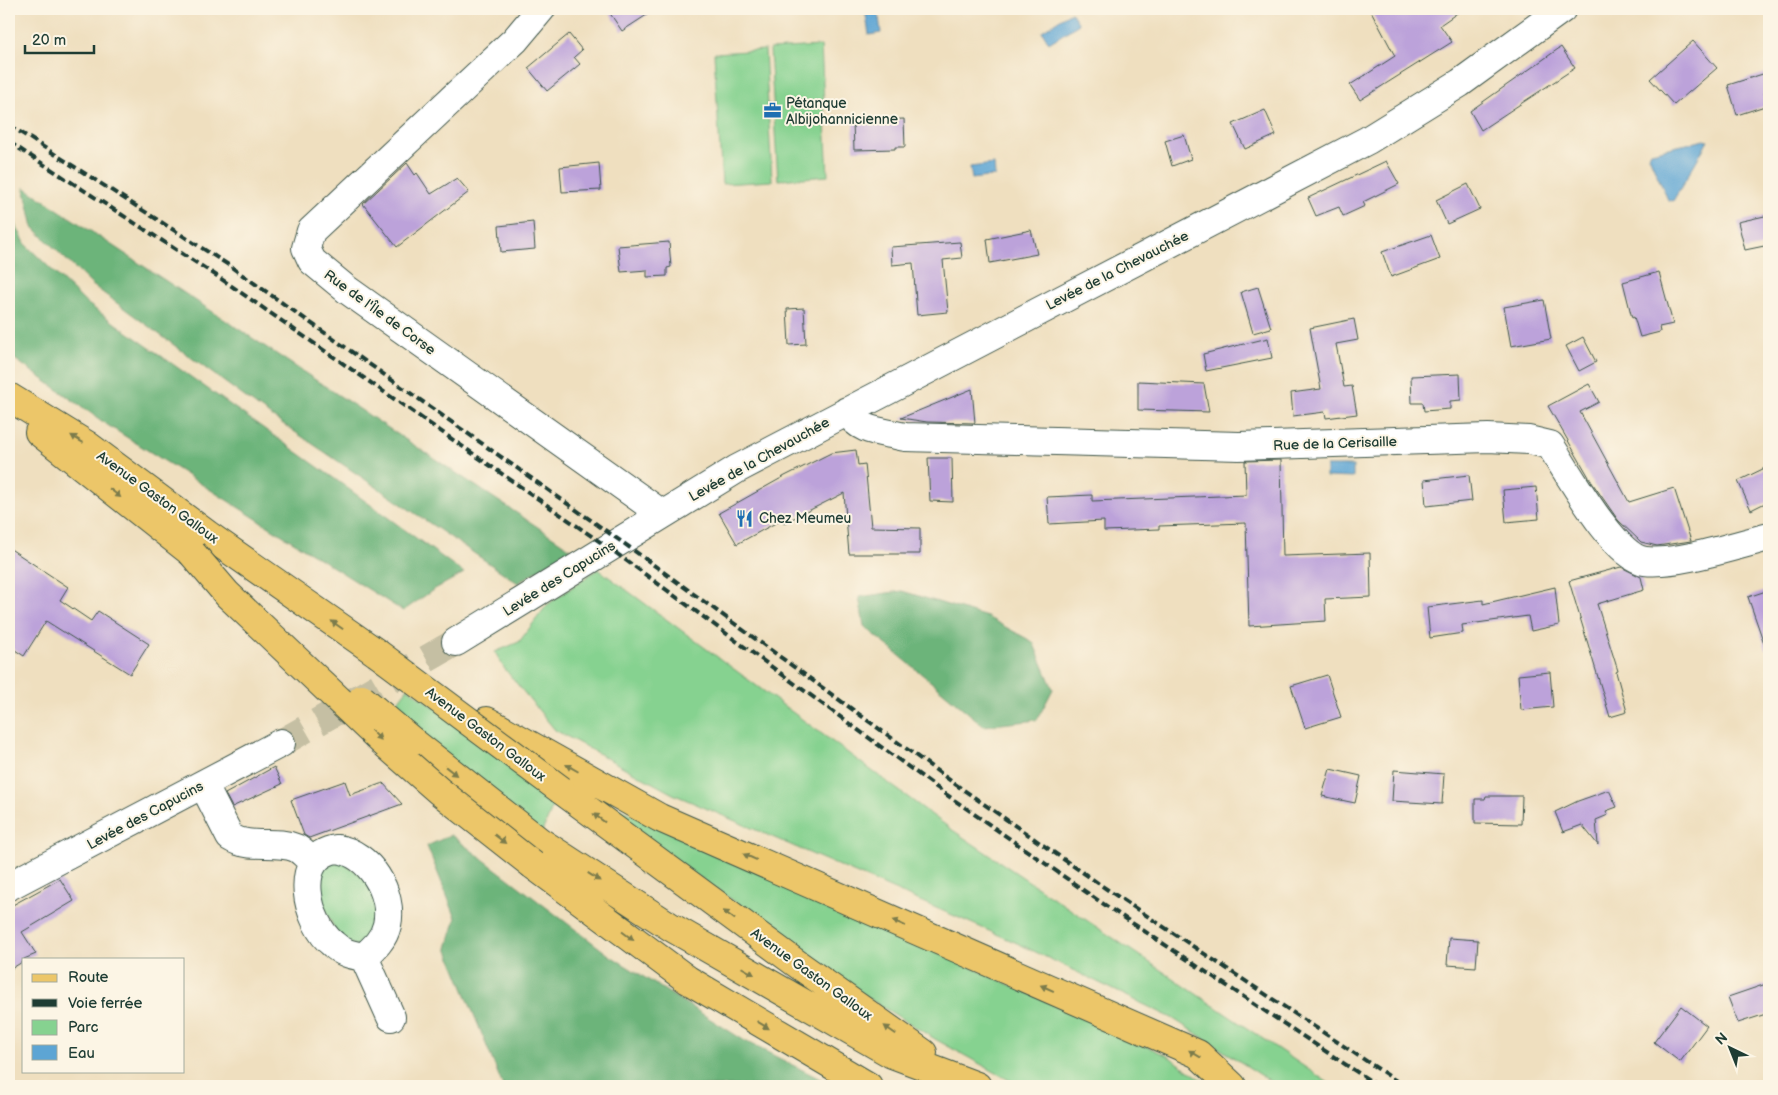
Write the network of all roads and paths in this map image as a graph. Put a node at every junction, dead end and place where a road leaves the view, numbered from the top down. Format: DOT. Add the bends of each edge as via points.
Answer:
graph roads {
  1 [pos="541,9"];
  2 [pos="1562,9"];
  3 [pos="9,397"];
  4 [pos="9,408"];
  5 [pos="847,411"];
  6 [pos="662,514"];
  7 [pos="1769,537"];
  8 [pos="456,642"];
  9 [pos="377,653"];
  10 [pos="281,743"];
  11 [pos="203,784"];
  12 [pos="536,853"];
  13 [pos="312,861"];
  14 [pos="9,886"];
  15 [pos="364,956"];
  16 [pos="391,1017"];
  17 [pos="968,1082"];
  18 [pos="868,1086"];
  19 [pos="1232,1086"];
  1 -- 6 [label="street, Rue de l'Île de Corse" via="515,40 311,231 306,248 312,261 346,289"];
  2 -- 5 [label="street, Levée de la Chevauchée" via="1460,83 1368,140"];
  9 -- 3 [label="main road, Avenue Gaston Galloux, one-way" via="208,535 87,445"];
  4 -- 12 [label="main road, Avenue Gaston Galloux, one-way, bridge" via="192,554"];
  5 -- 6 [label="street, Levée de la Chevauchée" via="737,469"];
  5 -- 7 [label="street, Rue de la Cerisaille" via="861,427 905,437 1185,446 1488,438 1529,440 1550,445 1611,538 1626,553 1644,561 1668,561"];
  6 -- 8 [label="street, Levée des Capucins"];
  17 -- 9 [label="main road, Avenue Gaston Galloux, one-way, bridge" via="796,964"];
  19 -- 9 [label="main road, one-way, bridge" via="1198,1054 660,818 487,721"];
  10 -- 11 [label="street, Levée des Capucins"];
  11 -- 13 [label="street" via="230,836 245,843 297,848"];
  11 -- 14 [label="street, Levée des Capucins"];
  12 -- 17 [label="main road, Avenue Gaston Galloux, one-way" via="671,926 892,1054"];
  12 -- 18 [label="main road, one-way" via="688,980"];
  13 -- 15 [label="street" via="307,884 319,925 331,944 347,954"];
  13 -- 15 [label="street" via="324,850 350,850 366,862 379,879 386,902 387,925 378,944"];
  15 -- 16 [label="street"];
}
